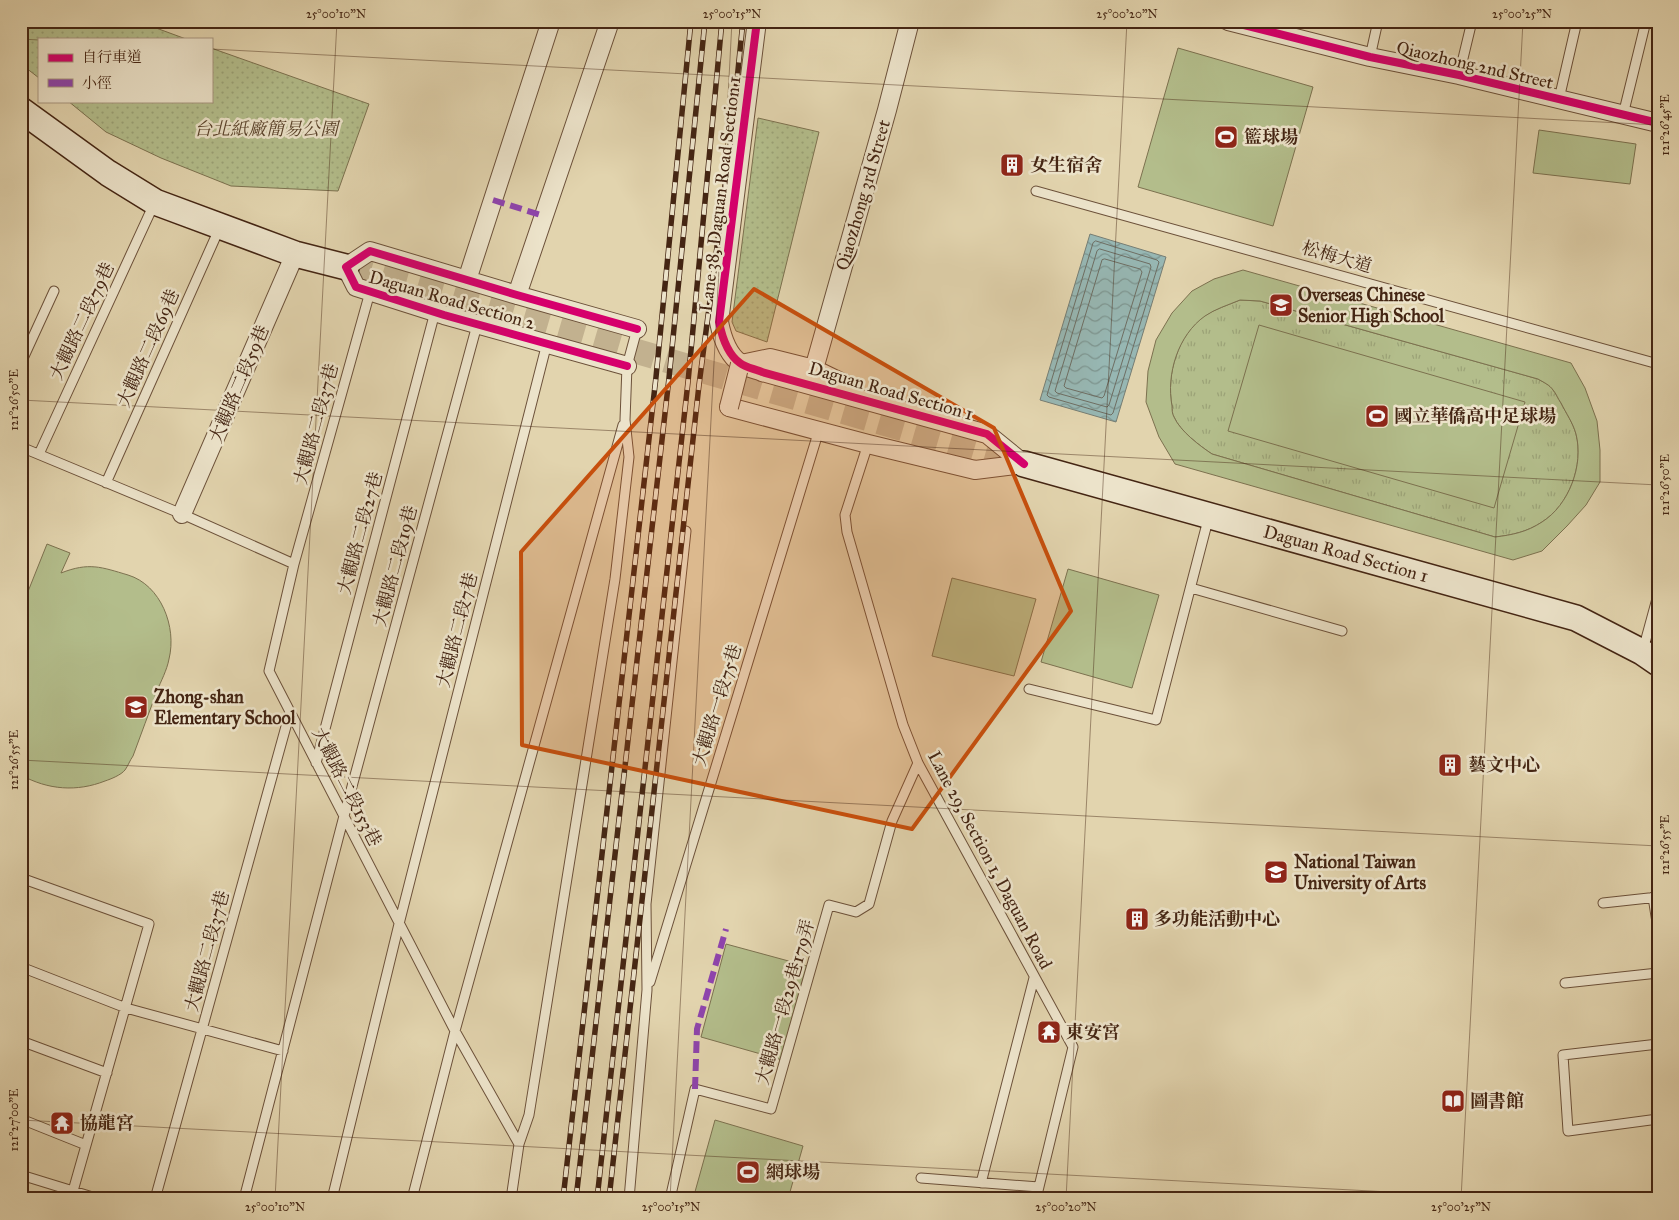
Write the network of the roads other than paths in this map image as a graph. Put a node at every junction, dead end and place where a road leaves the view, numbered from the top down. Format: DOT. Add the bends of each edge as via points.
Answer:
graph roads {
  1 [pos="551,21"];
  2 [pos="610,21"];
  3 [pos="757,21"];
  4 [pos="910,21"];
  5 [pos="1228,21"];
  6 [pos="1378,21"];
  7 [pos="1472,21"];
  8 [pos="1577,21"];
  9 [pos="1646,21"];
  10 [pos="1370,57"];
  11 [pos="1460,75"];
  12 [pos="1559,99"];
  13 [pos="21,110"];
  14 [pos="1623,114"];
  15 [pos="1658,123"];
  16 [pos="1036,191"];
  17 [pos="155,202"];
  18 [pos="220,227"];
  19 [pos="295,254"];
  20 [pos="346,267"];
  21 [pos="467,280"];
  22 [pos="54,291"];
  23 [pos="370,292"];
  24 [pos="517,295"];
  25 [pos="435,312"];
  26 [pos="477,324"];
  27 [pos="638,329"];
  28 [pos="547,344"];
  29 [pos="21,363"];
  30 [pos="740,364"];
  31 [pos="1658,364"];
  32 [pos="627,366"];
  33 [pos="814,369"];
  34 [pos="860,398"];
  35 [pos="625,420"];
  36 [pos="819,430"];
  37 [pos="868,444"];
  38 [pos="21,447"];
  39 [pos="38,454"];
  40 [pos="1024,464"];
  41 [pos="106,482"];
  42 [pos="182,514"];
  43 [pos="1209,516"];
  44 [pos="686,531"];
  45 [pos="294,564"];
  46 [pos="1191,588"];
  47 [pos="1658,595"];
  48 [pos="1342,631"];
  49 [pos="1650,657"];
  50 [pos="1029,689"];
  51 [pos="290,712"];
  52 [pos="316,762"];
  53 [pos="918,763"];
  54 [pos="344,816"];
  55 [pos="21,878"];
  56 [pos="1656,897"];
  57 [pos="1603,903"];
  58 [pos="399,924"];
  59 [pos="1658,929"];
  60 [pos="21,967"];
  61 [pos="1658,973"];
  62 [pos="1034,978"];
  63 [pos="1565,983"];
  64 [pos="647,990"];
  65 [pos="126,1008"];
  66 [pos="202,1029"];
  67 [pos="455,1031"];
  68 [pos="21,1040"];
  69 [pos="1658,1044"];
  70 [pos="283,1050"];
  71 [pos="107,1073"];
  72 [pos="21,1119"];
  73 [pos="1658,1119"];
  74 [pos="519,1144"];
  75 [pos="86,1145"];
  76 [pos="21,1175"];
  77 [pos="921,1178"];
  78 [pos="981,1183"];
  79 [pos="1039,1187"];
  80 [pos="73,1191"];
  81 [pos="99,1199"];
  82 [pos="155,1199"];
  83 [pos="244,1199"];
  84 [pos="332,1199"];
  85 [pos="412,1199"];
  86 [pos="511,1199"];
  87 [pos="629,1199"];
  88 [pos="670,1199"];
  89 [pos="1036,1199"];
  1 -- 21 [label="street"];
  2 -- 24 [label="street"];
  3 -- 30 [label="street, Lane 38, Daguan Road Section 1" via="719,322 722,338"];
  4 -- 33 [label="street, Qiaozhong 3rd Street"];
  5 -- 10 [label="street, Qiaozhong 2nd Street"];
  6 -- 10 [label="lane"];
  7 -- 11 [label="lane"];
  8 -- 12 [label="lane"];
  9 -- 14 [label="lane"];
  10 -- 11 [label="street, Qiaozhong 2nd Street"];
  11 -- 12 [label="street, Qiaozhong 2nd Street"];
  12 -- 14 [label="street, Qiaozhong 2nd Street"];
  13 -- 17 [label="main road, Daguan Road Section 2" via="108,173"];
  14 -- 15 [label="street, Qiaozhong 2nd Street"];
  16 -- 31 [label="lane, 松梅大道"];
  17 -- 18 [label="main road, Daguan Road Section 2"];
  17 -- 39 [label="lane, 大觀路二段79巷"];
  18 -- 19 [label="main road, Daguan Road Section 2"];
  18 -- 41 [label="lane, 大觀路二段69巷"];
  19 -- 20 [label="main road, Daguan Road Section 2"];
  19 -- 42 [label="street, 大觀路二段59巷"];
  20 -- 21 [label="street, Daguan Road Section 2" via="370,251"];
  20 -- 23 [label="street, Daguan Road Section 2" via="356,287"];
  21 -- 24 [label="street, Daguan Road Section 2"];
  22 -- 29 [label="lane"];
  23 -- 25 [label="street, Daguan Road Section 2"];
  23 -- 45 [label="lane, 大觀路二段37巷"];
  24 -- 27 [label="street, Daguan Road Section 2"];
  25 -- 26 [label="street, Daguan Road Section 2"];
  25 -- 52 [label="lane, 大觀路二段27巷"];
  26 -- 28 [label="street, Daguan Road Section 2"];
  26 -- 54 [label="lane, 大觀路二段19巷"];
  27 -- 32 [label="lane"];
  28 -- 32 [label="street, Daguan Road Section 2"];
  28 -- 58 [label="lane, 大觀路二段7巷"];
  30 -- 33 [label="street" via="770,358"];
  30 -- 34 [label="street, Daguan Road Section 1"];
  30 -- 36 [label="street, Daguan Road Section 1, bridge" via="729,407"];
  32 -- 35 [label="lane"];
  33 -- 34 [label="street" via="850,387"];
  34 -- 40 [label="street, Daguan Road Section 1" via="987,434"];
  35 -- 67 [label="lane"];
  35 -- 74 [label="lane" via="629,457 615,579 529,1115"];
  36 -- 37 [label="street, Daguan Road Section 1"];
  36 -- 64 [label="lane, 大觀路一段75巷"];
  37 -- 40 [label="street, Daguan Road Section 1" via="975,470"];
  37 -- 53 [label="lane, Lane 29, Section 1, Daguan Road" via="845,515 846,532 903,725"];
  38 -- 39 [label="lane"];
  39 -- 41 [label="lane"];
  40 -- 43 [label="main road, Daguan Road Section 1"];
  41 -- 42 [label="lane"];
  42 -- 45 [label="lane"];
  43 -- 46 [label="lane"];
  43 -- 49 [label="main road, Daguan Road Section 1" via="1576,618"];
  44 -- 64 [label="lane" via="646,904"];
  45 -- 51 [label="lane, 大觀路二段153巷" via="269,670"];
  46 -- 48 [label="lane"];
  46 -- 50 [label="lane" via="1156,720"];
  47 -- 49 [label="lane"];
  51 -- 52 [label="lane, 大觀路二段153巷"];
  51 -- 66 [label="lane, 大觀路二段37巷"];
  52 -- 54 [label="lane, 大觀路二段153巷"];
  53 -- 62 [label="lane, Lane 29, Section 1, Daguan Road"];
  53 -- 88 [label="lane, 大觀路一段29巷179弄" via="892,822 869,904 856,912 829,905 771,1109 695,1089"];
  54 -- 58 [label="lane, 大觀路二段153巷"];
  54 -- 70 [label="lane, 大觀路二段19巷"];
  55 -- 65 [label="lane" via="149,924"];
  56 -- 57 [label="lane"];
  56 -- 59 [label="lane"];
  58 -- 67 [label="lane, 大觀路二段153巷"];
  58 -- 84 [label="lane, 大觀路二段7巷"];
  60 -- 65 [label="lane"];
  61 -- 63 [label="lane"];
  62 -- 78 [label="lane"];
  62 -- 79 [label="lane, Lane 29, Section 1, Daguan Road" via="1073,1047"];
  64 -- 87 [label="lane"];
  65 -- 66 [label="lane"];
  65 -- 71 [label="lane"];
  66 -- 70 [label="lane"];
  66 -- 82 [label="lane, 大觀路二段37巷"];
  67 -- 74 [label="lane, 大觀路二段153巷"];
  67 -- 85 [label="lane"];
  68 -- 71 [label="lane"];
  69 -- 73 [label="lane" via="1563,1054 1568,1131"];
  70 -- 83 [label="lane, 大觀路二段19巷"];
  71 -- 75 [label="lane"];
  72 -- 75 [label="lane"];
  74 -- 86 [label="lane"];
  75 -- 80 [label="lane"];
  76 -- 80 [label="lane"];
  77 -- 78 [label="lane"];
  78 -- 79 [label="lane"];
  79 -- 89 [label="lane, Lane 29, Section 1, Daguan Road"];
  80 -- 81 [label="lane"];
}
